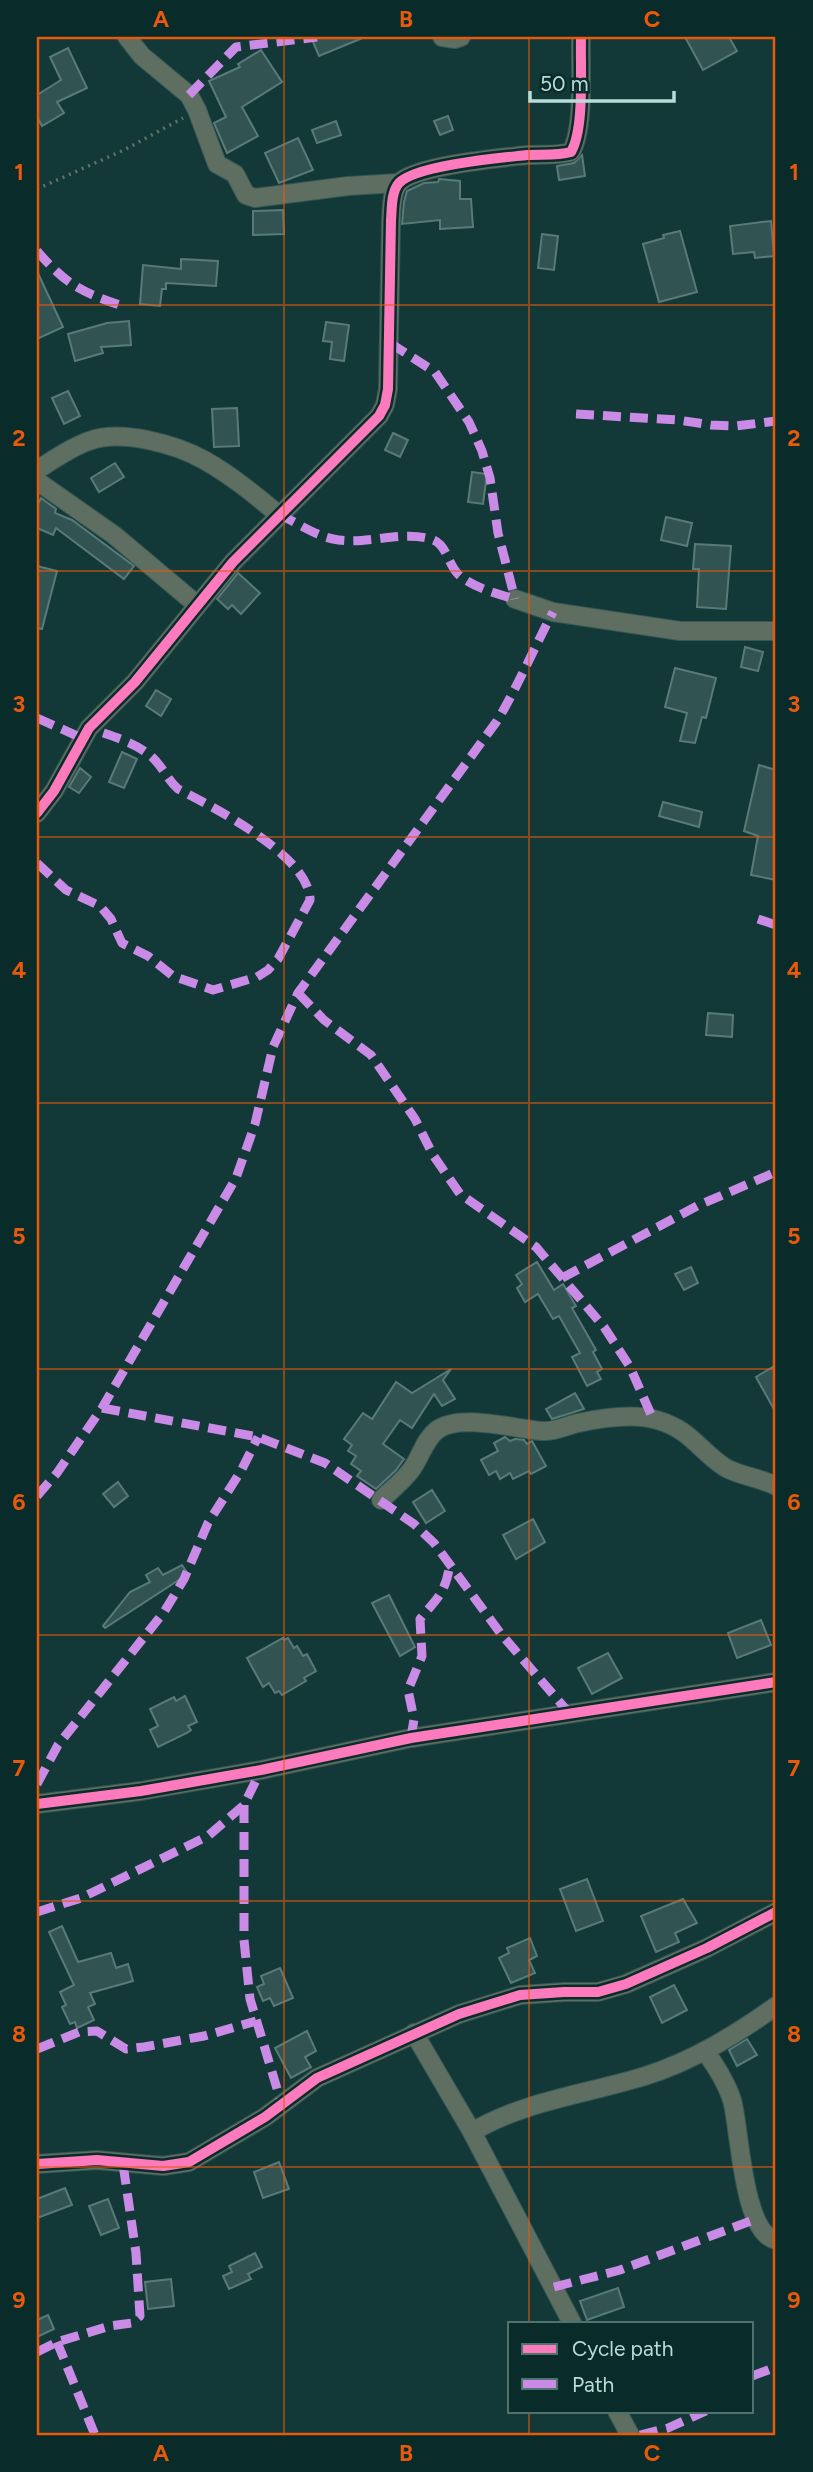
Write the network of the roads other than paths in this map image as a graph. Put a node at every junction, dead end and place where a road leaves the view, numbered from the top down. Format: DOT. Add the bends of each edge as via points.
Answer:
graph roads {
  1 [pos="127,37"];
  2 [pos="442,37"];
  3 [pos="461,37"];
  4 [pos="581,37"];
  5 [pos="398,183"];
  6 [pos="37,470"];
  7 [pos="37,481"];
  8 [pos="278,514"];
  9 [pos="515,600"];
  10 [pos="197,604"];
  11 [pos="776,631"];
  12 [pos="37,813"];
  13 [pos="776,1486"];
  14 [pos="381,1500"];
  15 [pos="776,1682"];
  16 [pos="37,1804"];
  17 [pos="776,1912"];
  18 [pos="776,2006"];
  19 [pos="414,2033"];
  20 [pos="706,2052"];
  21 [pos="472,2132"];
  22 [pos="37,2164"];
  23 [pos="776,2240"];
  24 [pos="571,2322"];
  25 [pos="618,2412"];
  26 [pos="629,2435"];
  1 -- 5 [label="street" via="142,56 189,95 217,164 235,174 246,195 255,198"];
  2 -- 3 [label="street"];
  4 -- 5 [label="street" via="579,120 570,152 435,168"];
  5 -- 8 [label="street" via="391,220 385,405 367,429"];
  6 -- 8 [label="street" via="89,441 136,438 202,459"];
  7 -- 10 [label="street" via="114,535"];
  8 -- 10 [label="street"];
  9 -- 11 [label="street" via="553,612 680,631"];
  10 -- 12 [label="street" via="135,682 89,728"];
  13 -- 14 [label="street" via="727,1468 671,1424 617,1418 544,1432 448,1424 426,1442 411,1470"];
  15 -- 16 [label="street" via="411,1738 261,1770"];
  17 -- 19 [label="street" via="626,1984 597,1992 520,1995"];
  18 -- 20 [label="street"];
  19 -- 21 [label="street"];
  19 -- 22 [label="street" via="317,2078 265,2117 189,2162 163,2166 97,2160"];
  20 -- 21 [label="street" via="643,2077 504,2116"];
  20 -- 23 [label="street" via="731,2098 756,2220 763,2232"];
  21 -- 24 [label="street"];
  25 -- 26 [label="street"];
}
